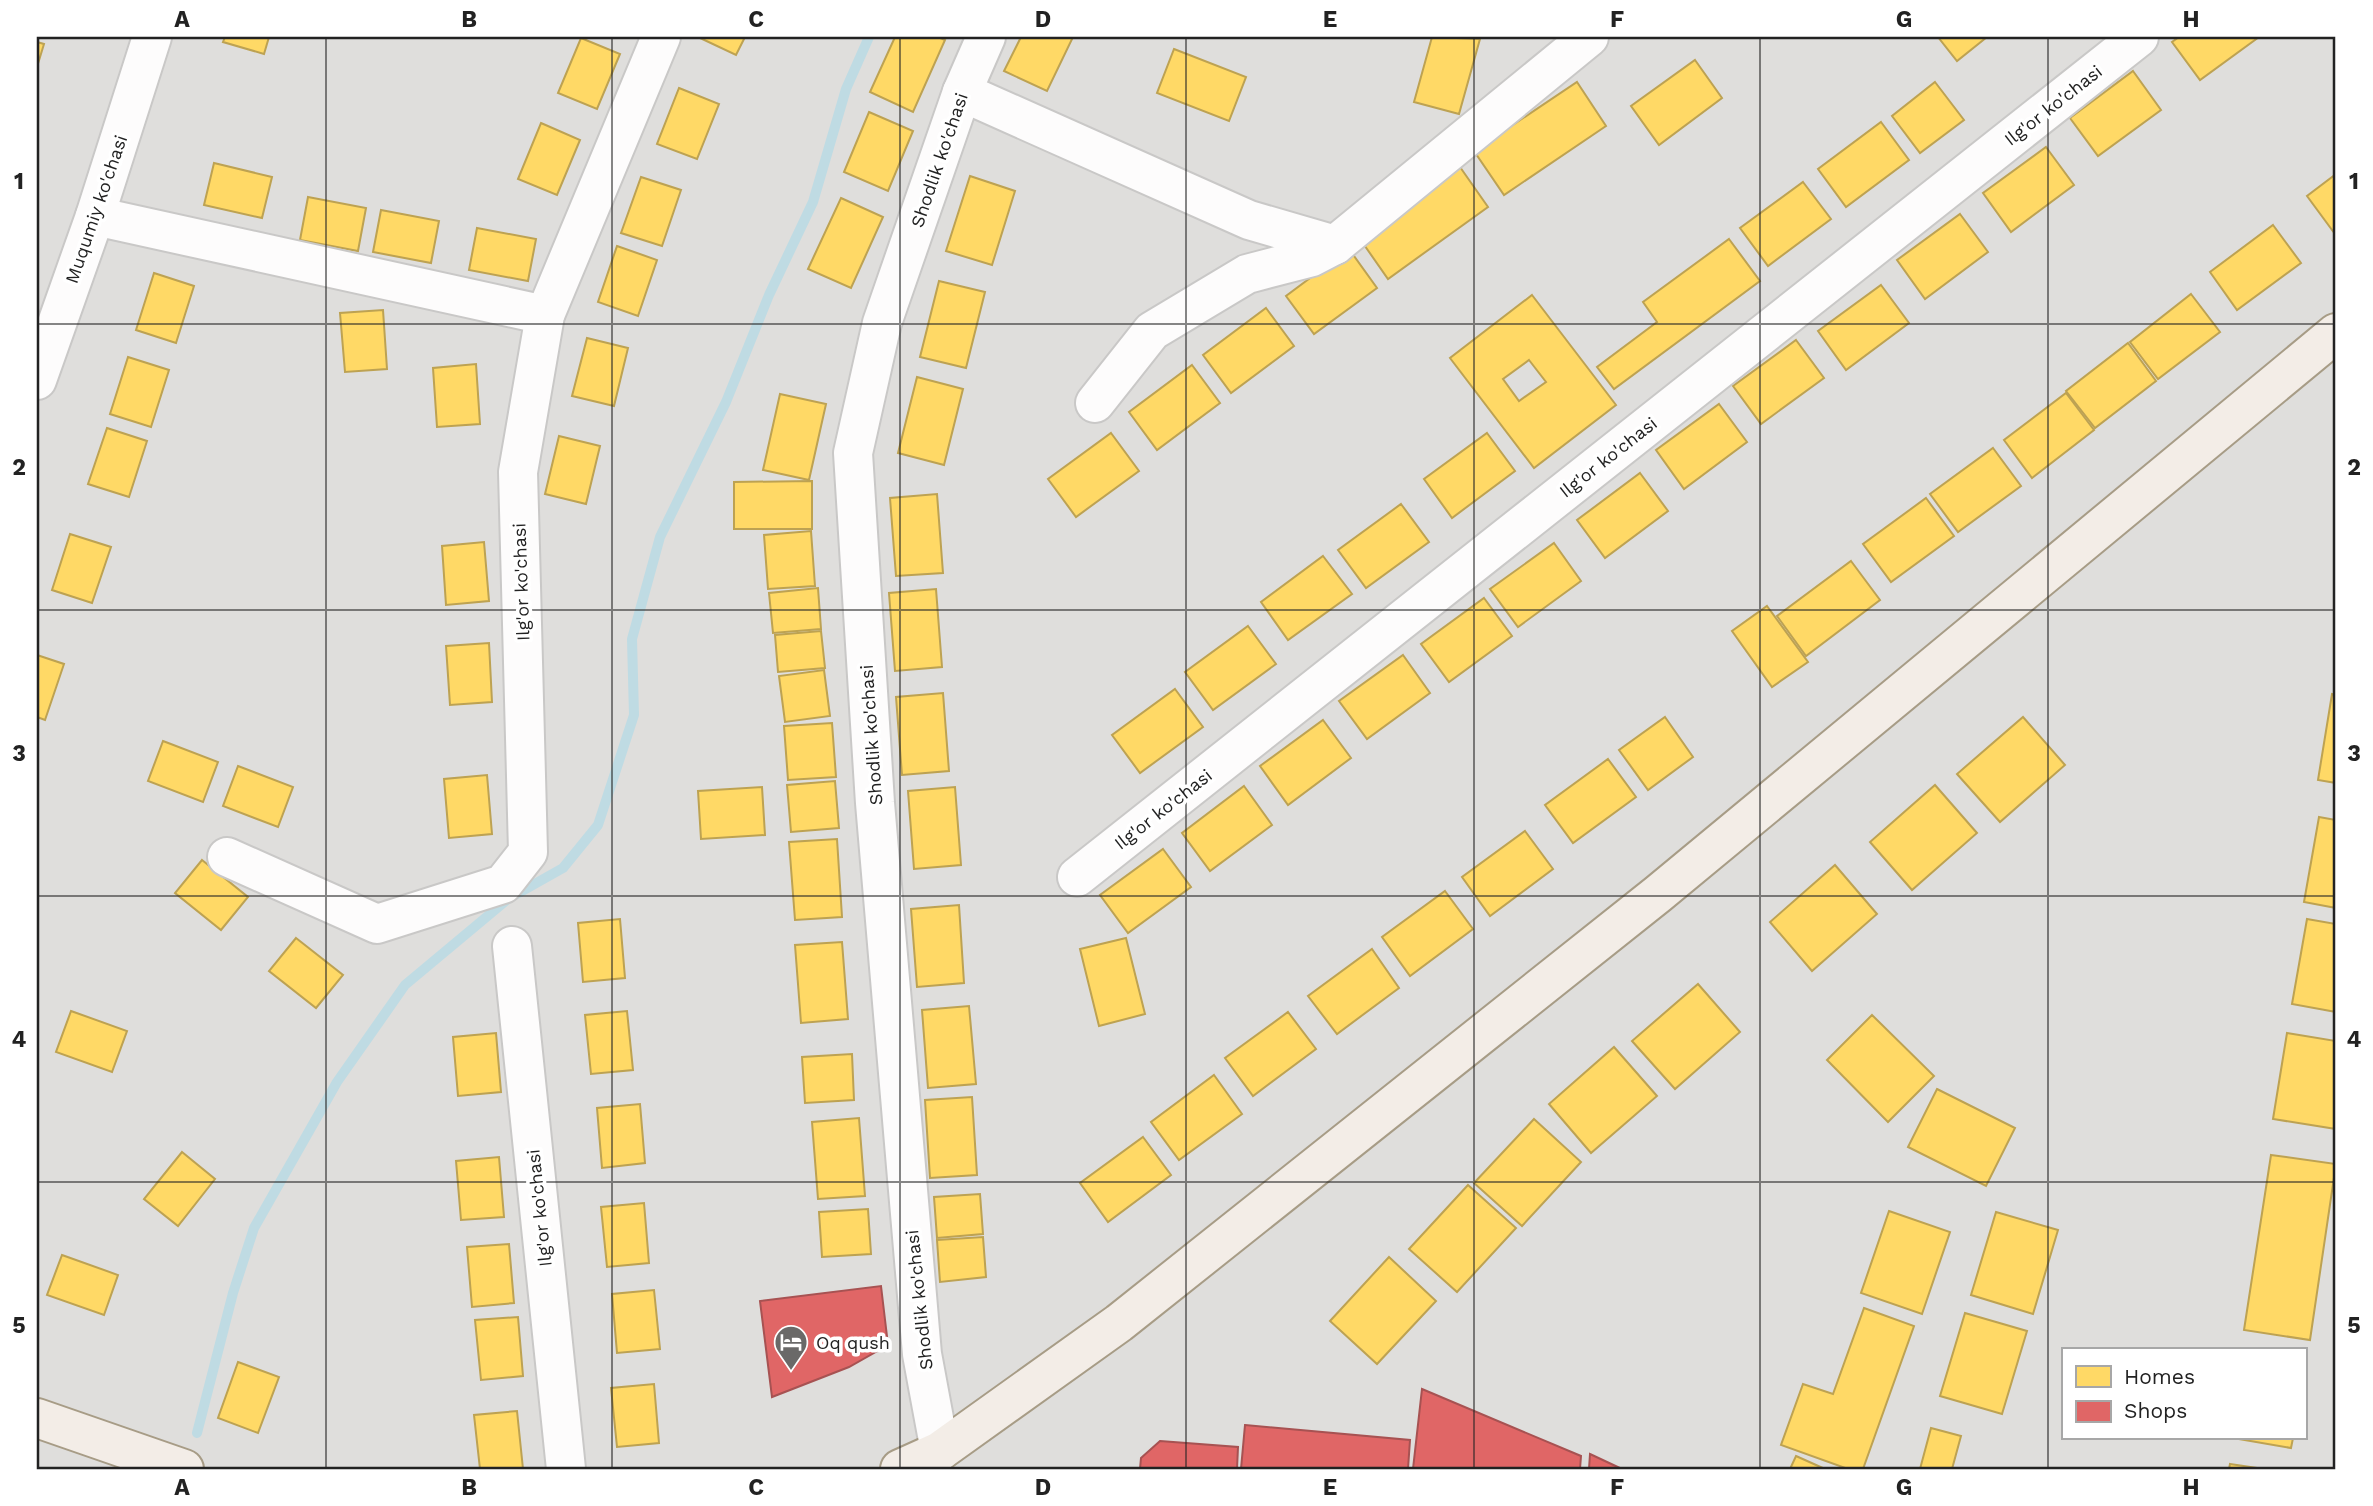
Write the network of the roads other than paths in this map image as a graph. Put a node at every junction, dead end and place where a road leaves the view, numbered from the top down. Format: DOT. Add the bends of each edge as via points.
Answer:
graph roads {
  1 [pos="152,37"];
  2 [pos="662,37"];
  3 [pos="986,37"];
  4 [pos="1589,37"];
  5 [pos="2139,37"];
  6 [pos="962,92"];
  7 [pos="95,216"];
  8 [pos="1335,245"];
  9 [pos="545,315"];
  10 [pos="2335,335"];
  11 [pos="37,380"];
  12 [pos="1095,403"];
  13 [pos="227,857"];
  14 [pos="1077,877"];
  15 [pos="512,946"];
  16 [pos="37,1418"];
  17 [pos="943,1460"];
  18 [pos="184,1469"];
  19 [pos="566,1469"];
  20 [pos="900,1469"];
  1 -- 7 [label="street, Muqumiy ko'chasi"];
  2 -- 9 [label="street, Ilg'or ko'chasi"];
  3 -- 6 [label="street, Shodlik ko'chasi"];
  4 -- 8 [label="street"];
  5 -- 14 [label="street, Ilg'or ko'chasi"];
  6 -- 8 [label="street" via="1249,220"];
  6 -- 17 [label="street, Shodlik ko'chasi" via="882,323 853,453 875,803 922,1354"];
  7 -- 9 [label="street"];
  7 -- 11 [label="street, Muqumiy ko'chasi"];
  8 -- 12 [label="street" via="1312,257 1247,274 1152,331"];
  9 -- 13 [label="street, Ilg'or ko'chasi" via="518,472 528,852 503,884 377,924"];
  10 -- 17 [label="main road" via="1658,894"];
  15 -- 19 [label="street, Ilg'or ko'chasi"];
  16 -- 18 [label="main road"];
  17 -- 20 [label="main road"];
}
